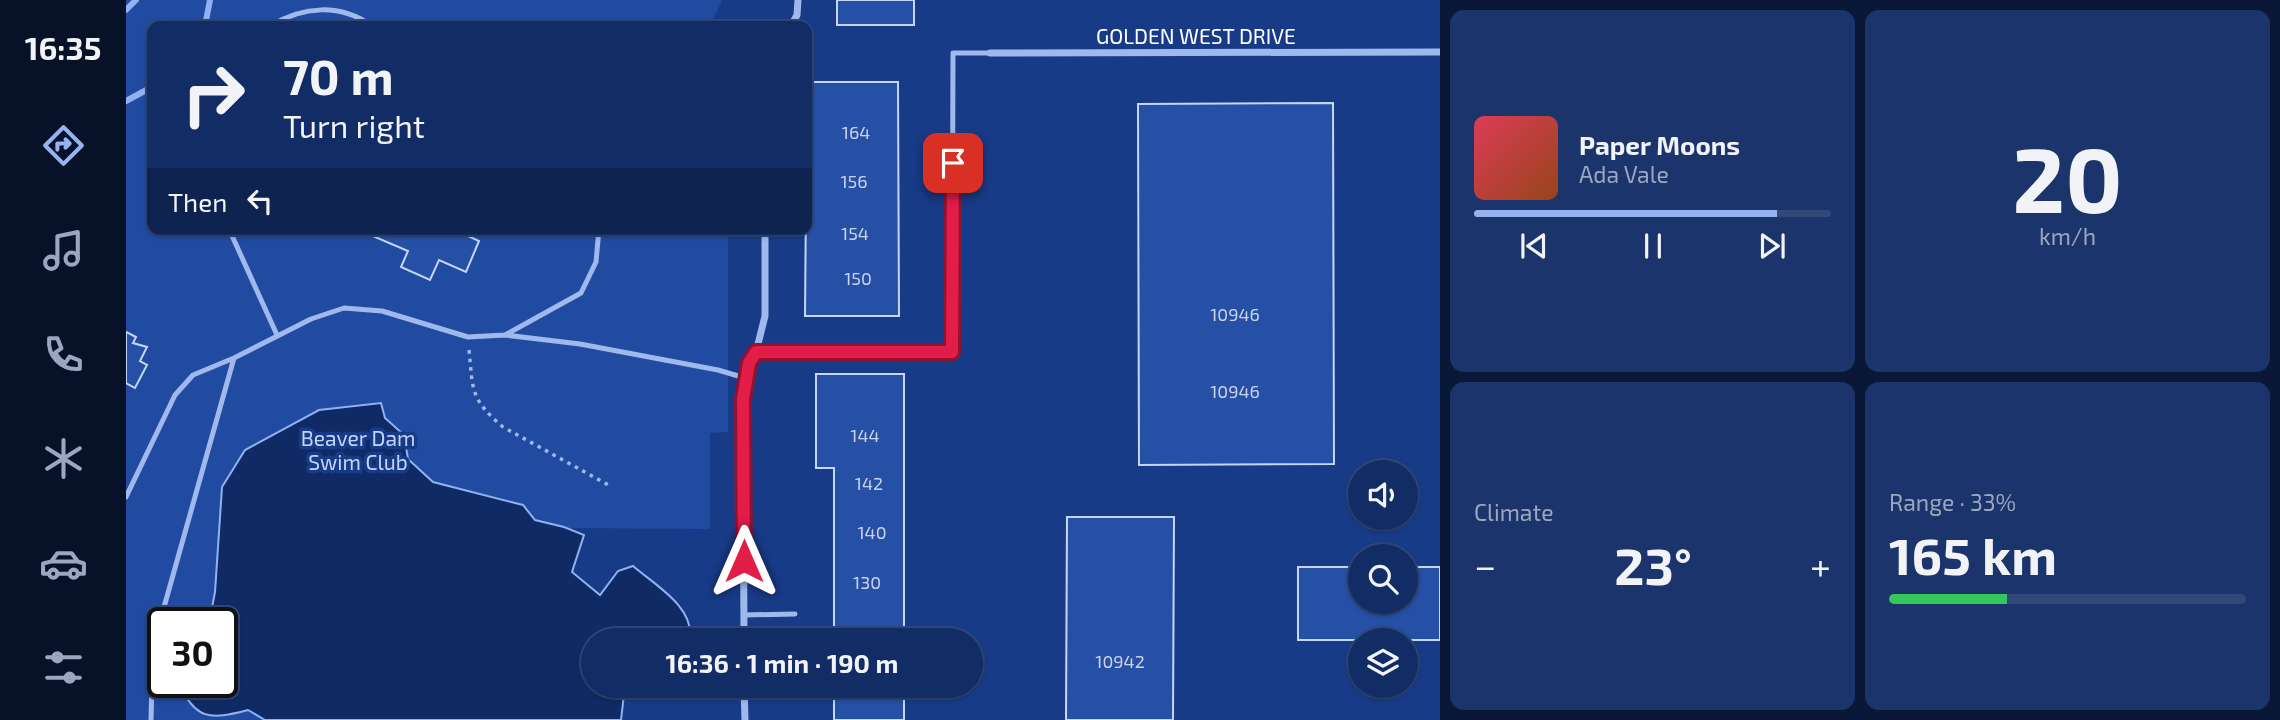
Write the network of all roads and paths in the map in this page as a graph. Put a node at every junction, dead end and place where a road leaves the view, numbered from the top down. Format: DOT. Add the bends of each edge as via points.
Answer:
graph roads {
  1 [pos="798,0"];
  2 [pos="279,21"];
  3 [pos="364,21"];
  4 [pos="794,21"];
  5 [pos="1440,52"];
  6 [pos="990,53"];
  7 [pos="232,235"];
  8 [pos="598,235"];
  9 [pos="765,235"];
  10 [pos="277,335"];
  11 [pos="505,335"];
  12 [pos="467,337"];
  13 [pos="756,352"];
  14 [pos="234,358"];
  15 [pos="745,378"];
  16 [pos="612,487"];
  17 [pos="126,497"];
  18 [pos="795,614"];
  19 [pos="744,615"];
  20 [pos="744,628"];
  21 [pos="744,698"];
  22 [pos="151,720"];
  23 [pos="744,720"];
  1 -- 4 [label="street"];
  2 -- 3 [label="lane" via="312,10 335,10"];
  5 -- 6 [label="street, GOLDEN WEST DRIVE"];
  6 -- 13 [label="lane, GOLDEN WEST DRIVE" via="953,53 952,352"];
  7 -- 10 [label="lane"];
  8 -- 11 [label="lane" via="596,261 581,293"];
  9 -- 13 [label="street" via="765,316"];
  10 -- 12 [label="lane" via="344,307 382,311"];
  10 -- 14 [label="lane"];
  11 -- 12 [label="lane"];
  11 -- 15 [label="lane" via="580,344"];
  12 -- 16 [label="path" via="477,401 490,415"];
  13 -- 15 [label="street"];
  14 -- 17 [label="lane" via="193,375 175,395"];
  14 -- 22 [label="lane" via="159,625"];
  15 -- 19 [label="street"];
  18 -- 19 [label="lane"];
  19 -- 20 [label="street"];
  21 -- 23 [label="street"];
}
